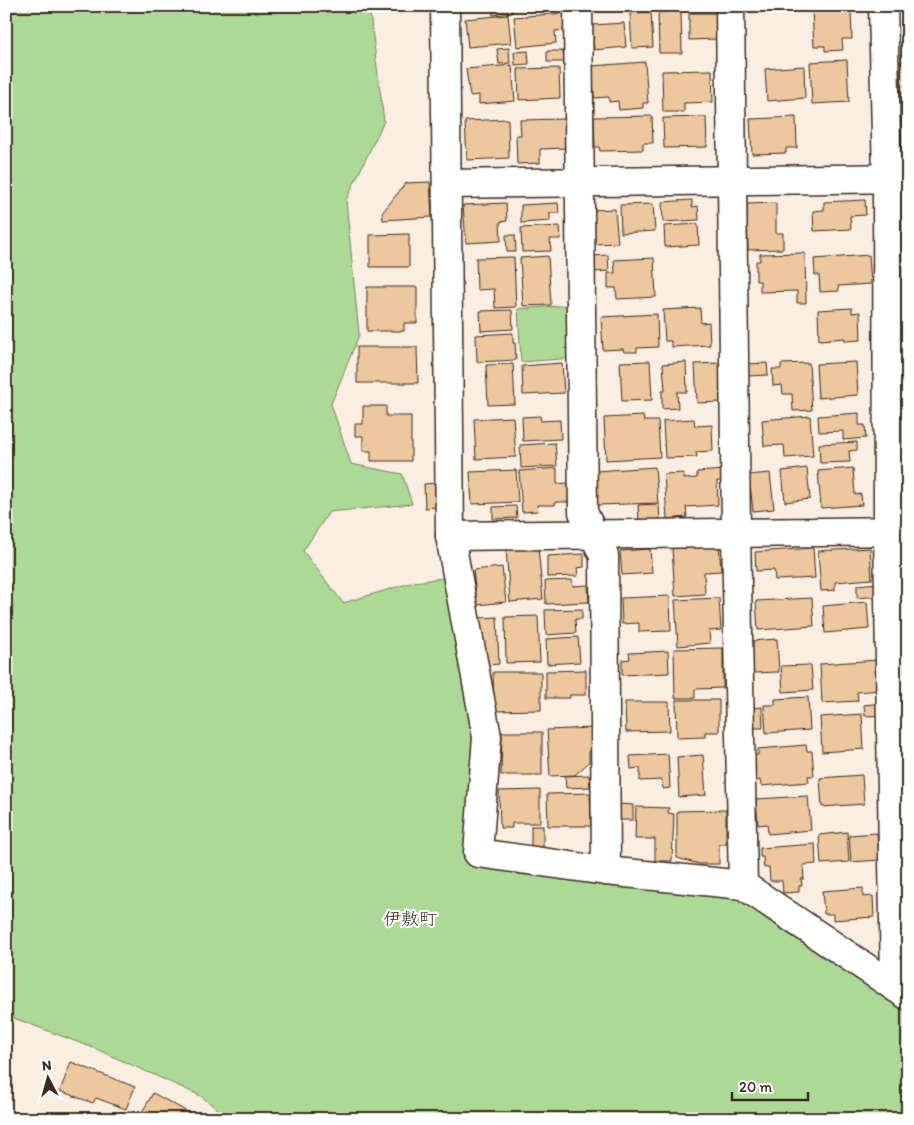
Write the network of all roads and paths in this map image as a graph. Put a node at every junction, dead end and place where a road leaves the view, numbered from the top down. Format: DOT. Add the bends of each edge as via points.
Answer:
graph roads {
  1 [pos="445,6"];
  2 [pos="578,6"];
  3 [pos="730,6"];
  4 [pos="883,6"];
  5 [pos="897,178"];
  6 [pos="731,180"];
  7 [pos="581,183"];
  8 [pos="448,184"];
  9 [pos="898,531"];
  10 [pos="736,533"];
  11 [pos="593,534"];
  12 [pos="450,536"];
  13 [pos="606,871"];
  14 [pos="743,885"];
  15 [pos="901,991"];
  1 -- 8 [label="street"];
  2 -- 7 [label="street"];
  3 -- 6 [label="street"];
  4 -- 5 [label="street"];
  5 -- 6 [label="street"];
  5 -- 9 [label="street"];
  6 -- 7 [label="street"];
  6 -- 10 [label="street"];
  7 -- 8 [label="street"];
  7 -- 11 [label="street" via="583,512"];
  8 -- 12 [label="street"];
  9 -- 10 [label="street"];
  9 -- 15 [label="street"];
  10 -- 11 [label="street"];
  10 -- 14 [label="street"];
  11 -- 12 [label="street"];
  11 -- 13 [label="street" via="604,556"];
  12 -- 13 [label="street" via="487,736 478,853"];
  13 -- 14 [label="street"];
  14 -- 15 [label="street"];
}
